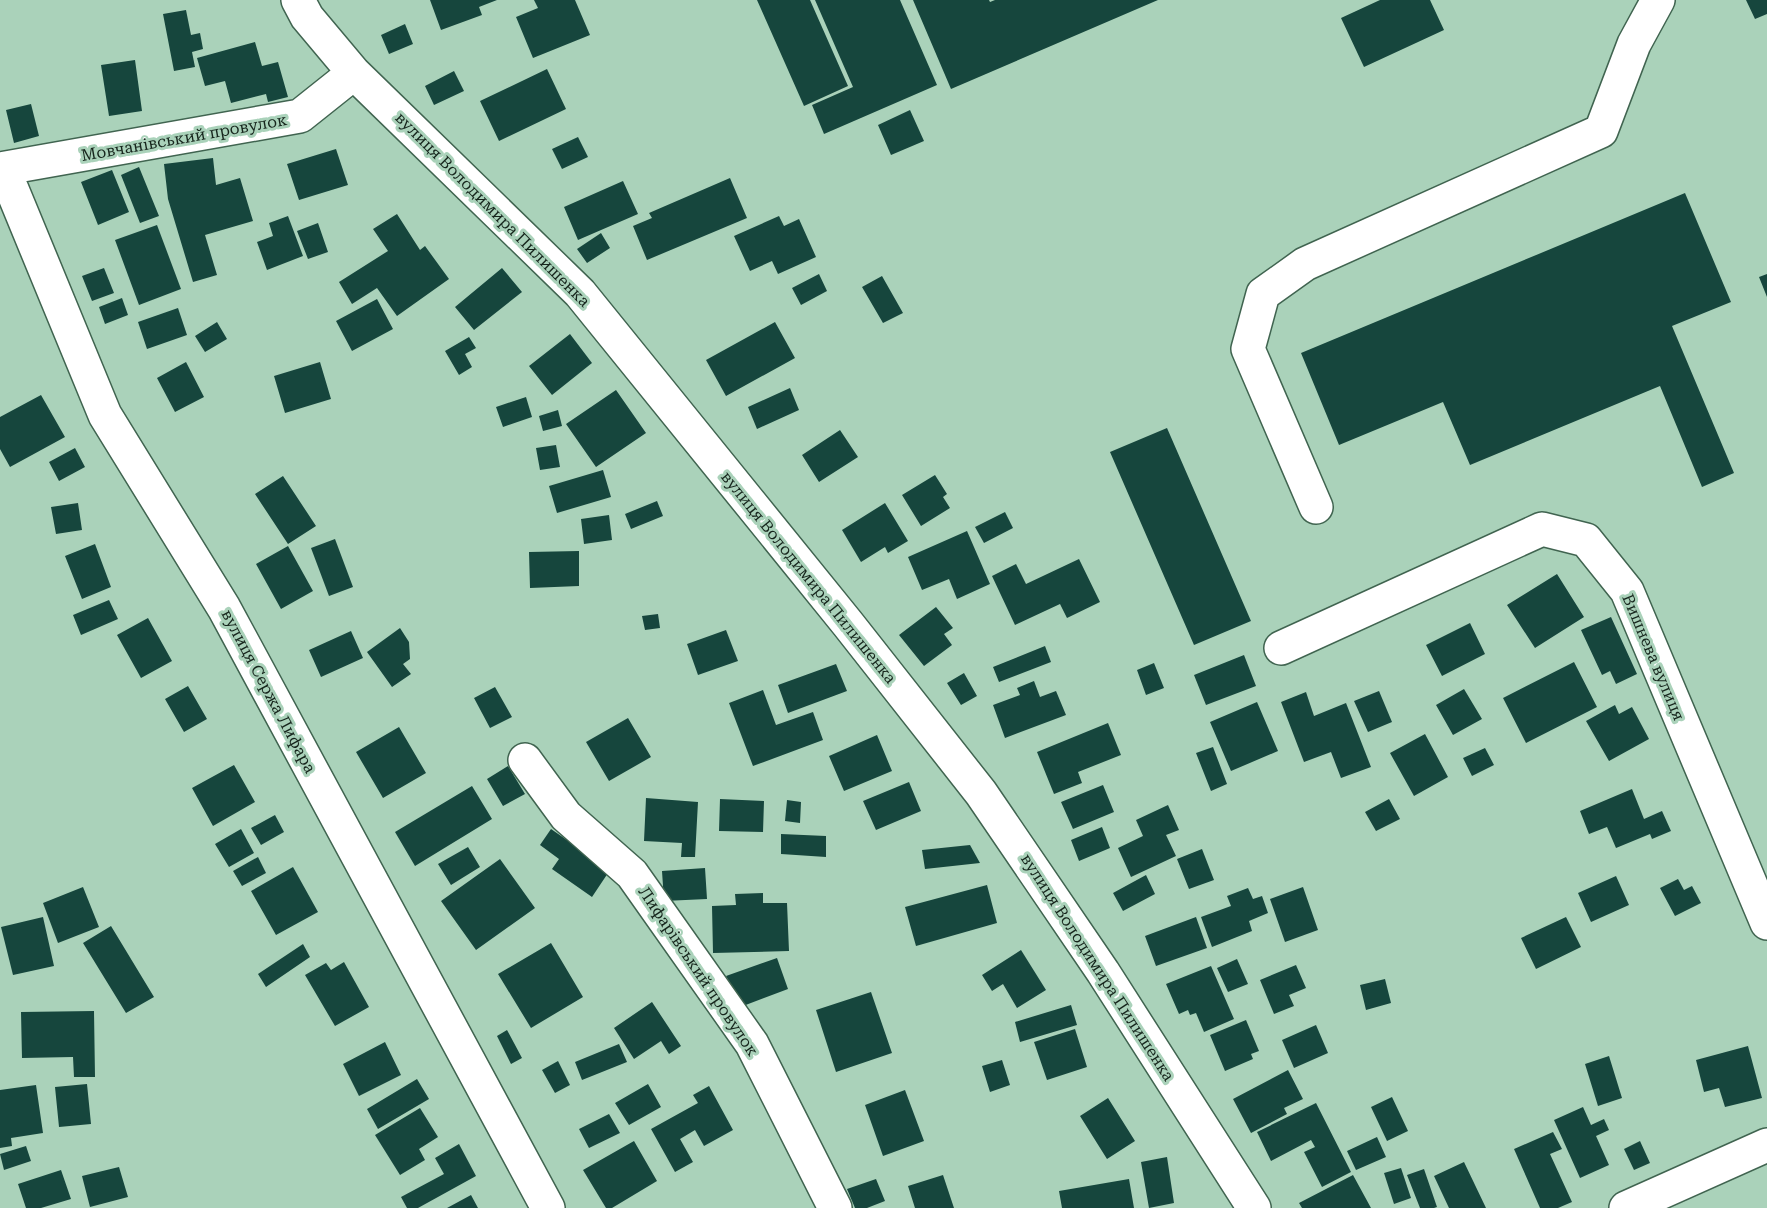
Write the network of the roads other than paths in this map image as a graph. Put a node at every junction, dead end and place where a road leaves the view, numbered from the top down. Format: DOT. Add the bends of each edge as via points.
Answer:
graph roads {
  1 [pos="298,0"];
  2 [pos="1658,0"];
  3 [pos="354,73"];
  4 [pos="2,169"];
  5 [pos="1316,507"];
  6 [pos="1281,648"];
  7 [pos="525,760"];
  8 [pos="1767,923"];
  9 [pos="1763,1156"];
  10 [pos="548,1208"];
  11 [pos="835,1208"];
  12 [pos="1254,1208"];
  13 [pos="1626,1208"];
  1 -- 3 [label="street, вулиця Володимира Пилишенка" via="307,17"];
  2 -- 5 [label="street" via="1634,44 1601,131 1305,264 1263,294 1248,349"];
  3 -- 4 [label="street, Мовчанівський провулок" via="300,116"];
  3 -- 12 [label="street, вулиця Володимира Пилишенка" via="580,293 848,624 981,793 1103,972"];
  4 -- 10 [label="street, вулиця Сержа Лифара" via="105,415 224,608"];
  6 -- 8 [label="street, Вишнева вулиця" via="1542,529 1586,540 1627,591"];
  7 -- 11 [label="street, Лифарівський провулок" via="566,816 632,874 752,1044"];
  9 -- 13 [label="street"];
}
